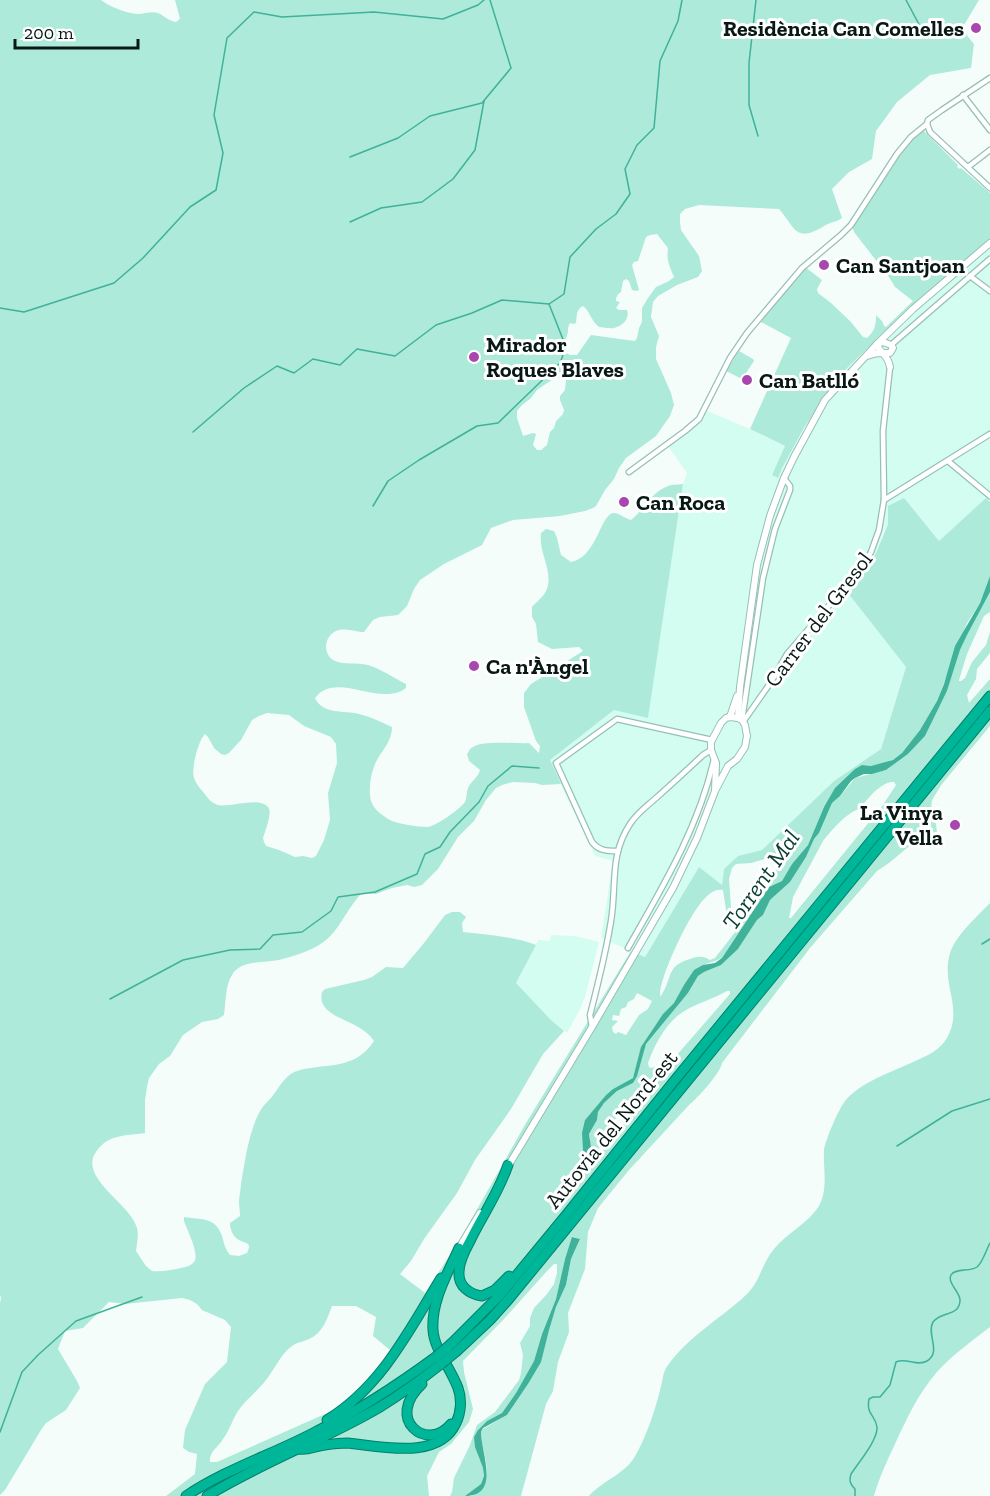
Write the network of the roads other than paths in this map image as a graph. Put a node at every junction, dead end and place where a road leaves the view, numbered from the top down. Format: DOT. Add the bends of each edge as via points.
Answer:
graph roads {
  1 [pos="990,78"];
  2 [pos="963,95"];
  3 [pos="927,124"];
  4 [pos="990,130"];
  5 [pos="990,150"];
  6 [pos="968,167"];
  7 [pos="990,188"];
  8 [pos="990,243"];
  9 [pos="990,259"];
  10 [pos="970,276"];
  11 [pos="990,291"];
  12 [pos="892,330"];
  13 [pos="878,344"];
  14 [pos="891,348"];
  15 [pos="883,352"];
  16 [pos="864,358"];
  17 [pos="890,368"];
  18 [pos="990,434"];
  19 [pos="948,461"];
  20 [pos="629,472"];
  21 [pos="784,478"];
  22 [pos="990,496"];
  23 [pos="884,500"];
  24 [pos="740,687"];
  25 [pos="990,696"];
  26 [pos="990,711"];
  27 [pos="730,717"];
  28 [pos="741,720"];
  29 [pos="712,740"];
  30 [pos="711,750"];
  31 [pos="715,761"];
  32 [pos="728,766"];
  33 [pos="715,791"];
  34 [pos="617,851"];
  35 [pos="628,948"];
  36 [pos="592,1027"];
  37 [pos="508,1165"];
  38 [pos="459,1248"];
  39 [pos="527,1262"];
  40 [pos="454,1347"];
  41 [pos="439,1362"];
  42 [pos="461,1403"];
  43 [pos="278,1449"];
  44 [pos="298,1449"];
  45 [pos="186,1496"];
  46 [pos="207,1496"];
  1 -- 2 [label="street"];
  2 -- 3 [label="street"];
  2 -- 4 [label="street"];
  3 -- 6 [label="street" via="930,132"];
  3 -- 20 [label="street" via="904,146 851,225 802,268 747,333 699,419"];
  5 -- 6 [label="street"];
  6 -- 7 [label="street"];
  8 -- 12 [label="street"];
  9 -- 10 [label="street"];
  10 -- 11 [label="street"];
  10 -- 14 [label="street"];
  12 -- 13 [label="street"];
  12 -- 14 [label="street"];
  13 -- 14 [label="street" via="884,342"];
  13 -- 15 [label="street"];
  13 -- 16 [label="street"];
  14 -- 15 [label="street" via="889,353"];
  14 -- 17 [label="street"];
  15 -- 16 [label="street"];
  15 -- 17 [label="street"];
  16 -- 21 [label="street" via="825,400"];
  17 -- 23 [label="street, Carrer del Gresol" via="883,431"];
  18 -- 19 [label="street"];
  19 -- 22 [label="street"];
  19 -- 23 [label="street"];
  21 -- 24 [label="street" via="757,565"];
  21 -- 28 [label="street" via="790,490 764,578"];
  23 -- 28 [label="street, Carrer del Gresol" via="879,530 862,566 787,654"];
  24 -- 27 [label="street"];
  24 -- 28 [label="street"];
  25 -- 39 [label="highway, Autovia del Nord-est"];
  26 -- 40 [label="highway, Autovia del Nord-est" via="508,1300 490,1320"];
  27 -- 28 [label="street"];
  27 -- 29 [label="street" via="721,723"];
  28 -- 32 [label="street" via="747,736 745,747"];
  29 -- 30 [label="street"];
  29 -- 34 [label="street" via="616,719 556,763 594,844"];
  30 -- 31 [label="street"];
  30 -- 34 [label="street" via="640,812"];
  31 -- 32 [label="street"];
  31 -- 33 [label="street"];
  31 -- 35 [label="street" via="680,853"];
  32 -- 33 [label="street"];
  33 -- 36 [label="street" via="673,888"];
  34 -- 36 [label="street" via="614,904 590,1015"];
  36 -- 37 [label="street"];
  37 -- 38 [label="street"];
  37 -- 39 [label="highway" via="465,1250 458,1273 469,1293 482,1296 495,1290"];
  38 -- 42 [label="highway" via="437,1299 433,1331 459,1389"];
  38 -- 43 [label="highway" via="380,1374 353,1402 281,1443"];
  39 -- 40 [label="highway, Autovia del Nord-est"];
  40 -- 41 [label="highway, Autovia del Nord-est, bridge"];
  41 -- 42 [label="highway" via="408,1402 409,1422 421,1434 441,1432 449,1426"];
  41 -- 43 [label="highway, Autovia del Nord-est" via="316,1432"];
  41 -- 44 [label="highway, Autovia del Nord-est" via="379,1407"];
  42 -- 44 [label="highway" via="454,1429 423,1448 344,1443"];
  43 -- 45 [label="highway, Autovia del Nord-est"];
  44 -- 46 [label="highway, Autovia del Nord-est"];
}
